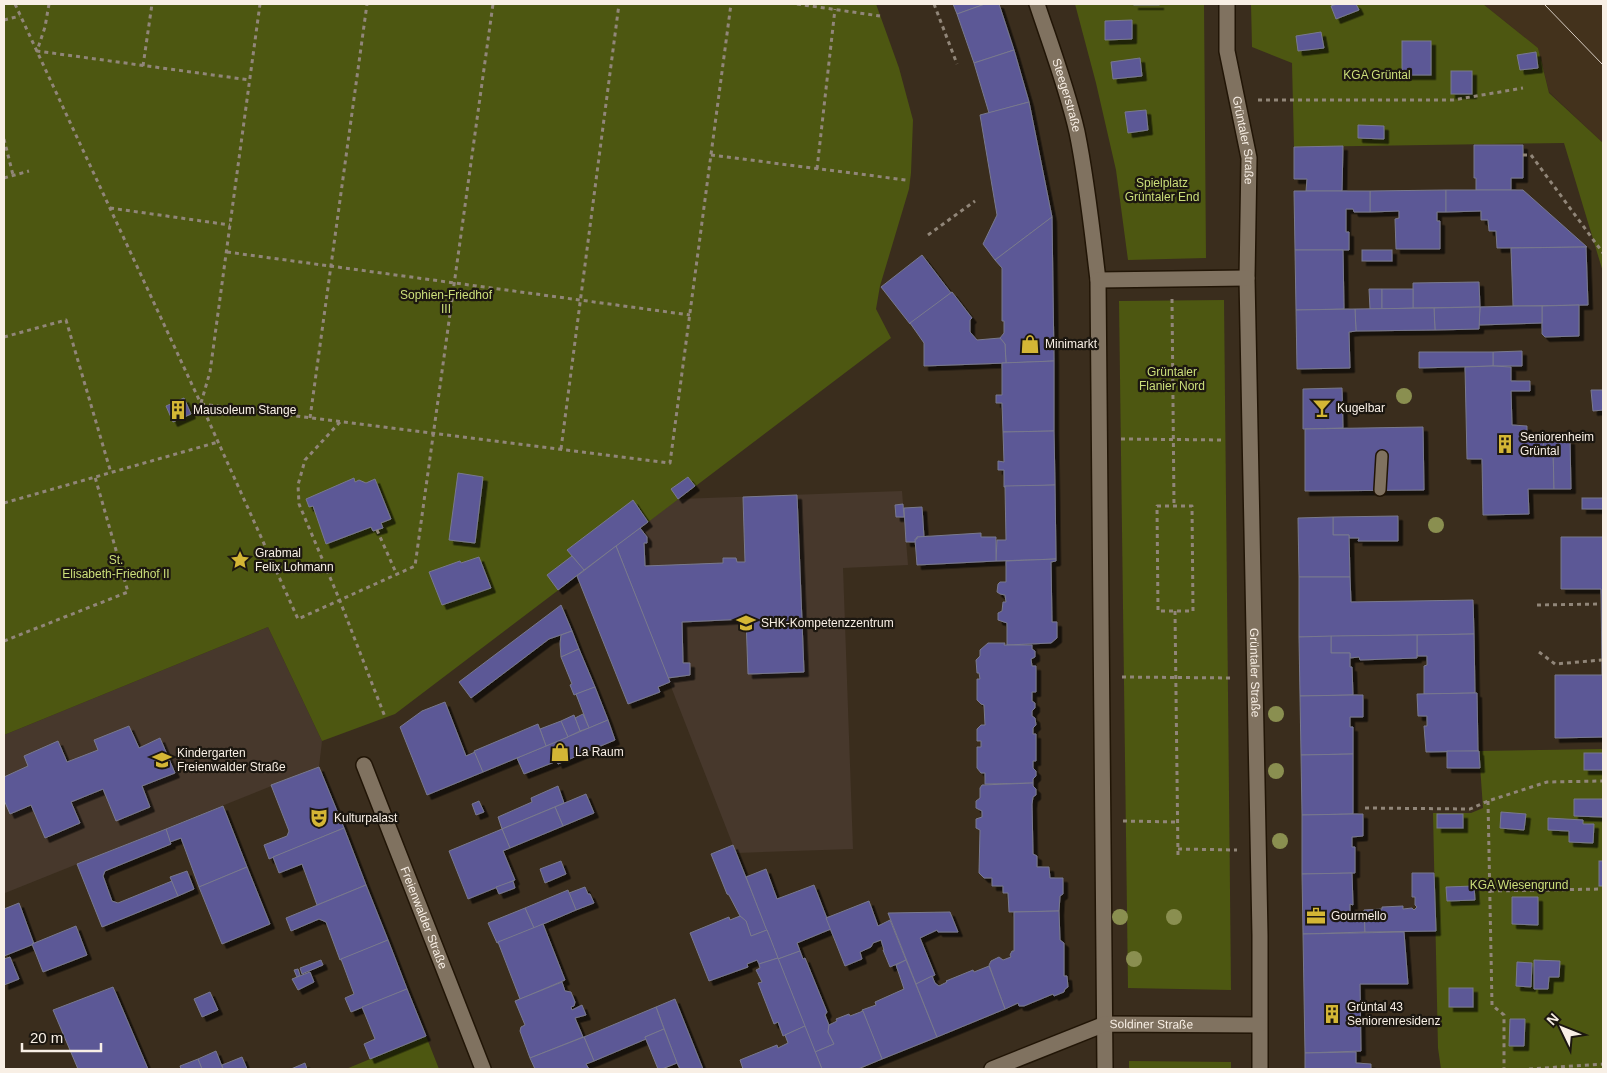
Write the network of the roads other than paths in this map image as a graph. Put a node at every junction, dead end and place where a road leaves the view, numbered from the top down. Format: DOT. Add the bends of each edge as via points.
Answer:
graph roads {
  1 [pos="1037,4"];
  2 [pos="1227,4"];
  3 [pos="1247,278"];
  4 [pos="1098,280"];
  5 [pos="1382,456"];
  6 [pos="1380,490"];
  7 [pos="364,766"];
  8 [pos="1105,1024"];
  9 [pos="1259,1025"];
  10 [pos="482,1069"];
  11 [pos="992,1069"];
  12 [pos="1105,1069"];
  13 [pos="1260,1069"];
  1 -- 4 [label="street, Steegerstraße" via="1076,130 1088,189"];
  2 -- 3 [label="street, Grüntaler Straße" via="1227,51 1249,158"];
  3 -- 4 [label="street"];
  3 -- 9 [label="street, Grüntaler Straße"];
  4 -- 8 [label="street"];
  5 -- 6 [label="lane"];
  7 -- 10 [label="street, Freienwalder Straße"];
  8 -- 9 [label="street, Soldiner Straße"];
  8 -- 11 [label="street, Soldiner Straße"];
  8 -- 12 [label="street"];
  9 -- 13 [label="street, Grüntaler Straße"];
}
